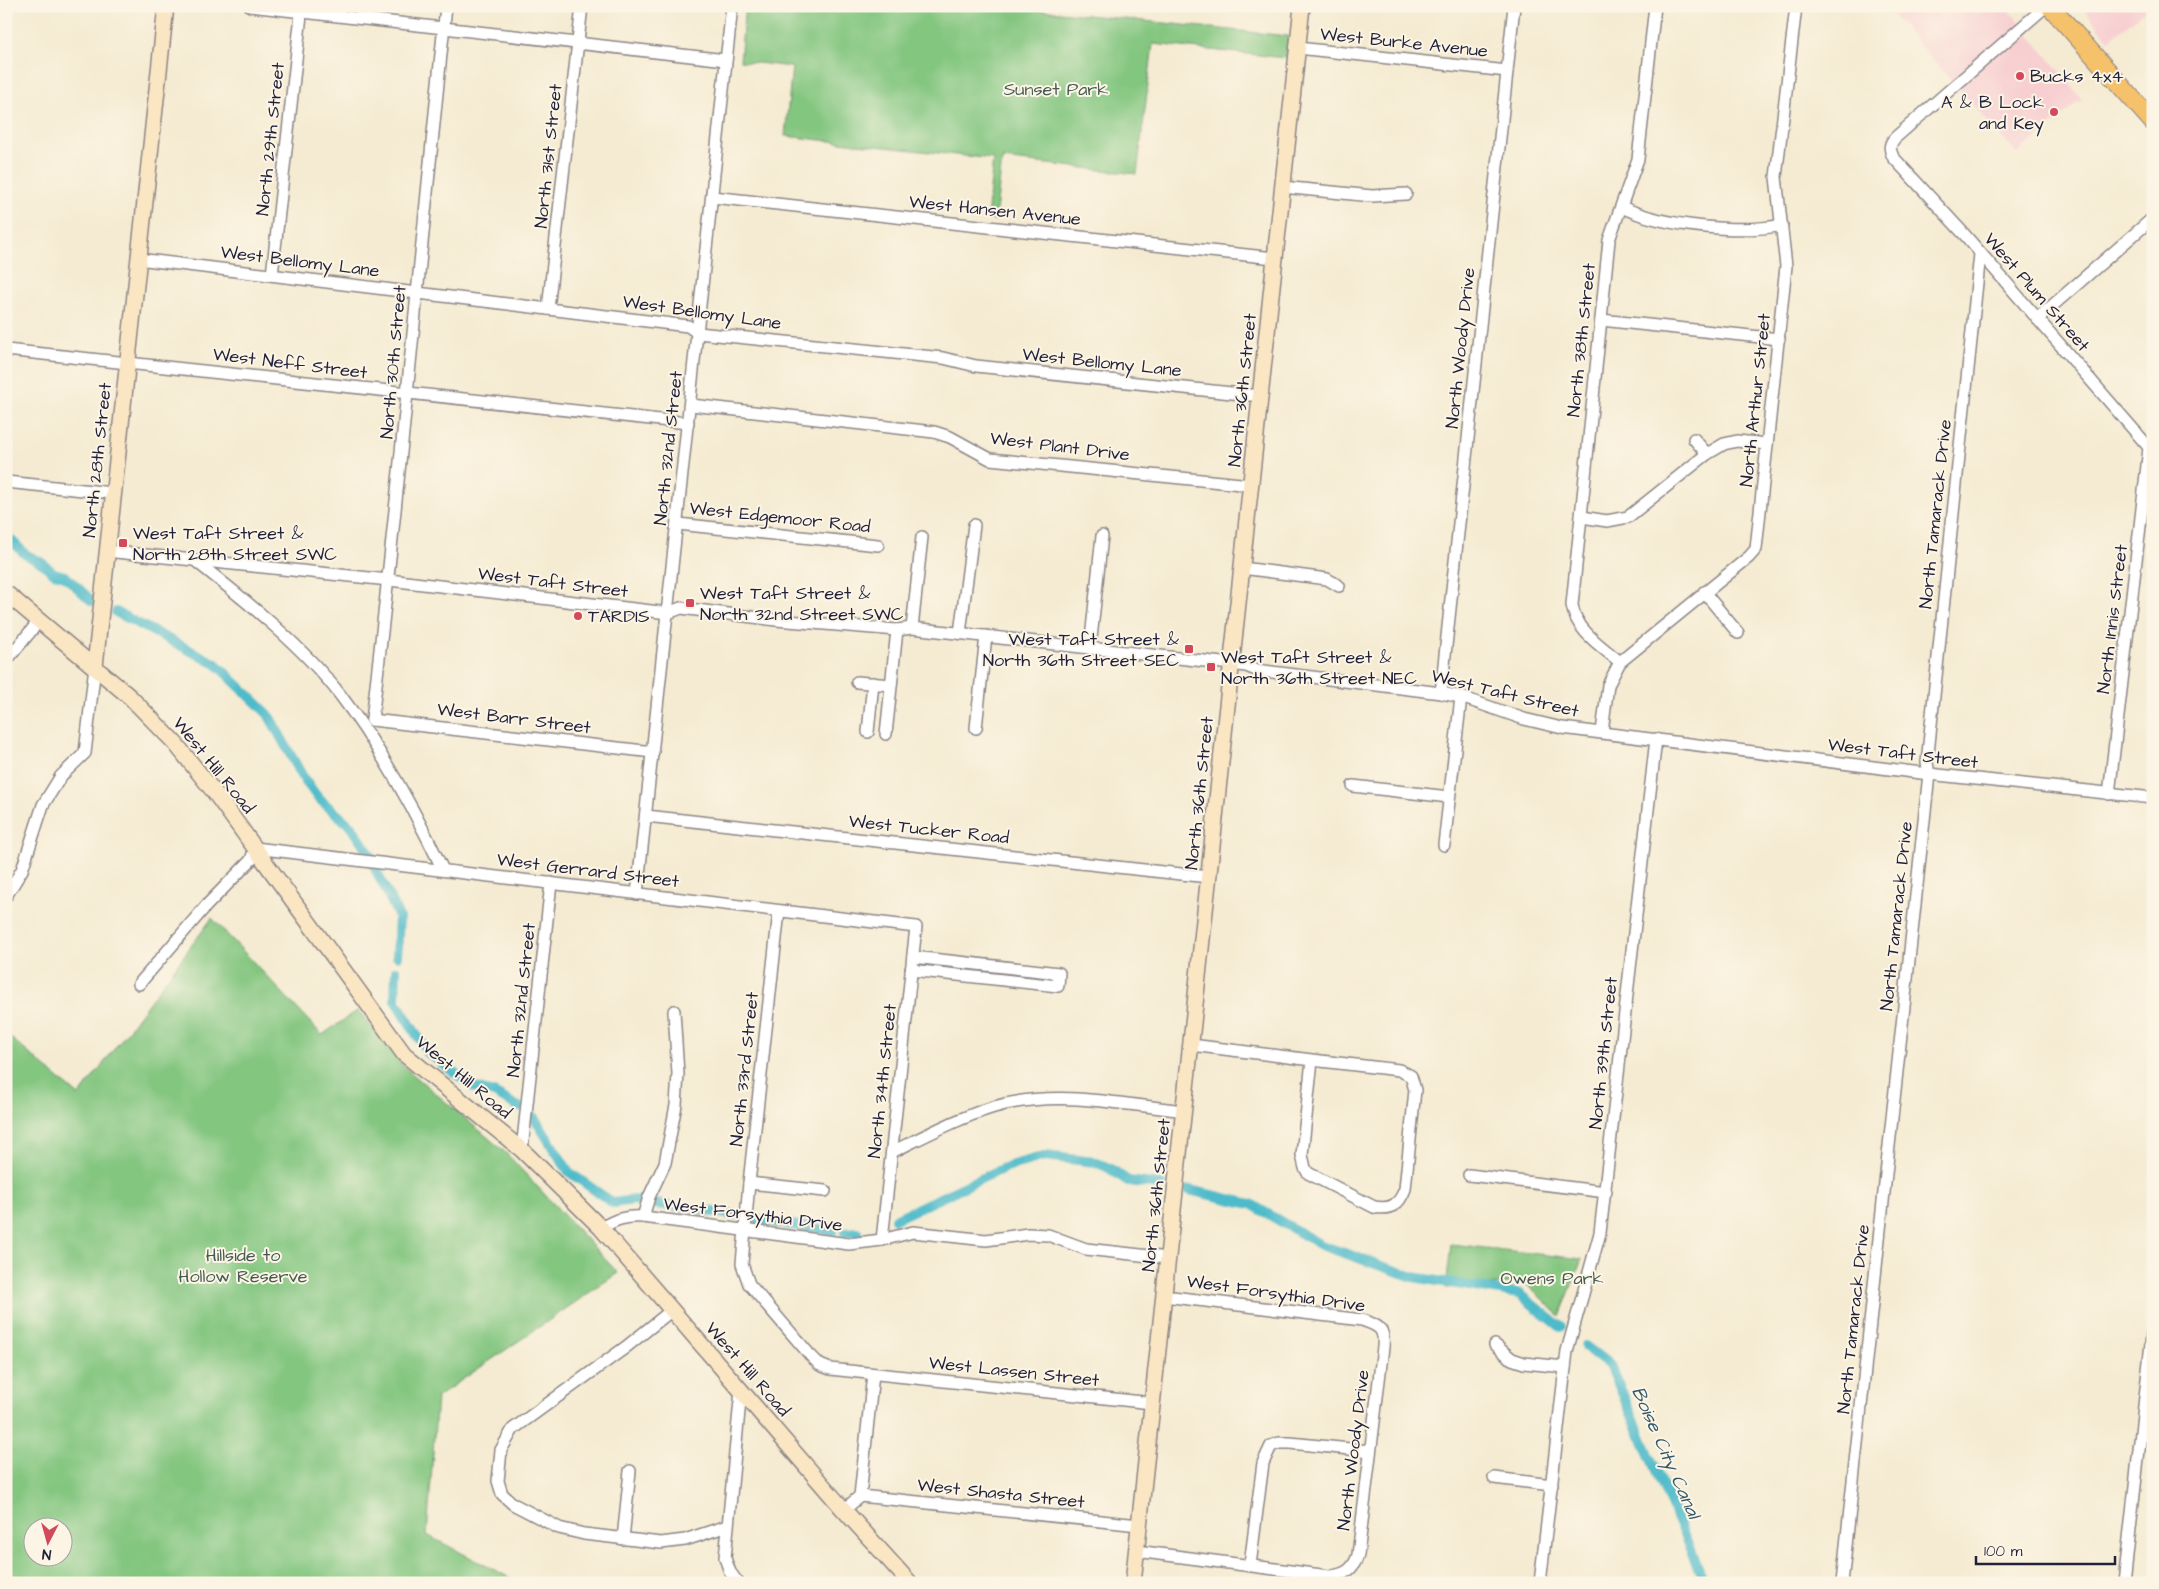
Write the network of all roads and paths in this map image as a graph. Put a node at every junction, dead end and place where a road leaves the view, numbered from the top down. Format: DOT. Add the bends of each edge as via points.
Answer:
graph roads {
  1 [pos="166,6"];
  2 [pos="250,6"];
  3 [pos="446,6"];
  4 [pos="582,6"];
  5 [pos="732,6"];
  6 [pos="1302,6"];
  7 [pos="1514,6"];
  8 [pos="1655,6"];
  9 [pos="1796,6"];
  10 [pos="2046,6"];
  11 [pos="2050,6"];
  12 [pos="302,9"];
  13 [pos="444,28"];
  14 [pos="578,43"];
  15 [pos="1298,48"];
  16 [pos="726,60"];
  17 [pos="1507,71"];
  18 [pos="2153,122"];
  19 [pos="1282,187"];
  20 [pos="1406,194"];
  21 [pos="712,197"];
  22 [pos="1622,207"];
  23 [pos="2153,218"];
  24 [pos="1782,225"];
  25 [pos="1980,254"];
  26 [pos="1274,258"];
  27 [pos="138,259"];
  28 [pos="272,275"];
  29 [pos="416,293"];
  30 [pos="548,309"];
  31 [pos="2037,319"];
  32 [pos="1601,320"];
  33 [pos="698,333"];
  34 [pos="1779,339"];
  35 [pos="6,350"];
  36 [pos="127,362"];
  37 [pos="408,394"];
  38 [pos="1260,396"];
  39 [pos="691,405"];
  40 [pos="688,423"];
  41 [pos="1694,439"];
  42 [pos="1767,444"];
  43 [pos="2151,450"];
  44 [pos="1706,454"];
  45 [pos="6,482"];
  46 [pos="1251,485"];
  47 [pos="112,493"];
  48 [pos="1582,517"];
  49 [pos="678,524"];
  50 [pos="974,525"];
  51 [pos="1102,536"];
  52 [pos="922,537"];
  53 [pos="878,545"];
  54 [pos="106,551"];
  55 [pos="197,562"];
  56 [pos="1242,568"];
  57 [pos="389,580"];
  58 [pos="1339,586"];
  59 [pos="1704,592"];
  60 [pos="6,593"];
  61 [pos="668,613"];
  62 [pos="40,620"];
  63 [pos="912,628"];
  64 [pos="897,630"];
  65 [pos="960,633"];
  66 [pos="1738,633"];
  67 [pos="986,636"];
  68 [pos="1090,648"];
  69 [pos="6,661"];
  70 [pos="1620,662"];
  71 [pos="1232,664"];
  72 [pos="95,666"];
  73 [pos="857,682"];
  74 [pos="873,683"];
  75 [pos="891,685"];
  76 [pos="1441,693"];
  77 [pos="1461,697"];
  78 [pos="372,720"];
  79 [pos="362,727"];
  80 [pos="976,728"];
  81 [pos="868,732"];
  82 [pos="1602,732"];
  83 [pos="886,734"];
  84 [pos="1656,739"];
  85 [pos="653,752"];
  86 [pos="1929,774"];
  87 [pos="1353,786"];
  88 [pos="2109,794"];
  89 [pos="1449,798"];
  90 [pos="2153,798"];
  91 [pos="646,816"];
  92 [pos="1444,845"];
  93 [pos="255,848"];
  94 [pos="443,870"];
  95 [pos="1209,876"];
  96 [pos="550,883"];
  97 [pos="637,894"];
  98 [pos="6,896"];
  99 [pos="778,911"];
  100 [pos="916,927"];
  101 [pos="912,957"];
  102 [pos="911,970"];
  103 [pos="139,984"];
  104 [pos="674,1010"];
  105 [pos="1191,1045"];
  106 [pos="1312,1060"];
  107 [pos="1184,1111"];
  108 [pos="522,1150"];
  109 [pos="892,1152"];
  110 [pos="1469,1175"];
  111 [pos="749,1182"];
  112 [pos="825,1191"];
  113 [pos="1606,1192"];
  114 [pos="643,1217"];
  115 [pos="601,1228"];
  116 [pos="745,1231"];
  117 [pos="882,1240"];
  118 [pos="1168,1258"];
  119 [pos="1164,1296"];
  120 [pos="672,1310"];
  121 [pos="2153,1326"];
  122 [pos="1382,1330"];
  123 [pos="1496,1345"];
  124 [pos="1565,1367"];
  125 [pos="873,1374"];
  126 [pos="741,1390"];
  127 [pos="1152,1403"];
  128 [pos="1370,1451"];
  129 [pos="630,1471"];
  130 [pos="1494,1478"];
  131 [pos="1552,1485"];
  132 [pos="860,1496"];
  133 [pos="844,1510"];
  134 [pos="1139,1524"];
  135 [pos="727,1526"];
  136 [pos="623,1538"];
  137 [pos="1136,1551"];
  138 [pos="1250,1566"];
  139 [pos="738,1583"];
  140 [pos="910,1583"];
  141 [pos="1133,1583"];
  142 [pos="1540,1583"];
  143 [pos="1842,1583"];
  144 [pos="2124,1583"];
  1 -- 27 [label="street, North 28th Street"];
  2 -- 12 [label="street"];
  3 -- 13 [label="street, North 30th Street"];
  4 -- 14 [label="street, North 31st Street"];
  5 -- 16 [label="street, North 32nd Street"];
  6 -- 15 [label="street, North 36th Street"];
  7 -- 17 [label="street, North Woody Drive"];
  8 -- 22 [label="street, North 38th Street" via="1638,159"];
  9 -- 24 [label="street, North Arthur Street" via="1776,177"];
  10 -- 25 [label="street, West Plum Street" via="1891,143 1893,157"];
  11 -- 18 [label="main road"];
  12 -- 13 [label="street"];
  12 -- 28 [label="street, North 29th Street"];
  13 -- 14 [label="street"];
  13 -- 29 [label="street, North 30th Street"];
  14 -- 16 [label="street"];
  14 -- 30 [label="street, North 31st Street"];
  15 -- 17 [label="street, West Burke Avenue"];
  15 -- 19 [label="street, North 36th Street"];
  16 -- 21 [label="street, North 32nd Street"];
  17 -- 76 [label="street, North Woody Drive"];
  19 -- 20 [label="street" via="1372,196"];
  19 -- 26 [label="street, North 36th Street"];
  21 -- 26 [label="street, West Hansen Avenue"];
  21 -- 33 [label="street, North 32nd Street"];
  22 -- 24 [label="street" via="1661,221 1742,229"];
  22 -- 32 [label="street, North 38th Street" via="1608,240"];
  23 -- 31 [label="street"];
  24 -- 34 [label="street, North Arthur Street" via="1786,266"];
  25 -- 31 [label="street, West Plum Street"];
  25 -- 86 [label="street, North Tamarack Drive" via="1927,763"];
  26 -- 38 [label="street, North 36th Street"];
  27 -- 28 [label="street, West Bellomy Lane"];
  27 -- 36 [label="street, North 28th Street"];
  28 -- 29 [label="street, West Bellomy Lane"];
  29 -- 30 [label="street, West Bellomy Lane"];
  29 -- 37 [label="street, North 30th Street"];
  30 -- 33 [label="street, West Bellomy Lane" via="688,326"];
  31 -- 43 [label="street, West Plum Street"];
  32 -- 34 [label="street"];
  32 -- 48 [label="street, North 38th Street"];
  33 -- 38 [label="street, West Bellomy Lane"];
  33 -- 39 [label="street, North 32nd Street"];
  34 -- 42 [label="street, North Arthur Street"];
  35 -- 36 [label="street, West Neff Street"];
  36 -- 37 [label="street, West Neff Street"];
  36 -- 47 [label="street, North 28th Street"];
  37 -- 40 [label="street, West Neff Street"];
  37 -- 57 [label="street, North 30th Street"];
  38 -- 46 [label="street, North 36th Street"];
  39 -- 40 [label="street, North 32nd Street"];
  39 -- 46 [label="street, West Plant Drive" via="934,432 990,458"];
  40 -- 49 [label="street, North 32nd Street"];
  41 -- 44 [label="street"];
  42 -- 44 [label="street" via="1737,441"];
  42 -- 59 [label="street, North Arthur Street" via="1756,549"];
  43 -- 88 [label="street, North Innis Street"];
  44 -- 48 [label="street" via="1628,517 1607,521"];
  45 -- 47 [label="street"];
  46 -- 56 [label="street, North 36th Street"];
  47 -- 54 [label="street, North 28th Street"];
  48 -- 70 [label="street, North 38th Street" via="1573,614 1584,631"];
  49 -- 53 [label="street, West Edgemoor Road"];
  49 -- 61 [label="street, North 32nd Street"];
  50 -- 65 [label="street"];
  51 -- 68 [label="street"];
  52 -- 63 [label="street"];
  54 -- 55 [label="street, West Taft Street"];
  54 -- 72 [label="street, North 28th Street"];
  55 -- 57 [label="street, West Taft Street"];
  55 -- 79 [label="street" via="300,650 341,696"];
  56 -- 58 [label="street" via="1327,579"];
  56 -- 71 [label="street, North 36th Street"];
  57 -- 61 [label="street, West Taft Street"];
  57 -- 78 [label="street, North 30th Street"];
  59 -- 66 [label="street"];
  59 -- 70 [label="street, North Arthur Street"];
  60 -- 62 [label="street, West Hill Road"];
  61 -- 64 [label="street, West Taft Street" via="681,608"];
  61 -- 85 [label="street, North 32nd Street"];
  62 -- 69 [label="street"];
  62 -- 72 [label="street, West Hill Road"];
  63 -- 64 [label="street, West Taft Street"];
  63 -- 65 [label="street, West Taft Street"];
  64 -- 75 [label="street"];
  65 -- 67 [label="street, West Taft Street"];
  67 -- 68 [label="street, West Taft Street"];
  67 -- 80 [label="street"];
  68 -- 71 [label="street, West Taft Street"];
  70 -- 82 [label="street, North Arthur Street" via="1608,685"];
  71 -- 76 [label="street, West Taft Street" via="1256,670"];
  71 -- 95 [label="street, North 36th Street"];
  72 -- 93 [label="street, West Hill Road" via="175,743"];
  72 -- 98 [label="street, North 28th Street" via="85,753 61,776 43,805 22,870"];
  73 -- 74 [label="street"];
  74 -- 75 [label="street"];
  74 -- 81 [label="street"];
  75 -- 83 [label="street"];
  76 -- 77 [label="street, West Taft Street"];
  77 -- 82 [label="street, West Taft Street" via="1524,719 1562,728"];
  77 -- 89 [label="street"];
  78 -- 79 [label="street"];
  78 -- 85 [label="street, West Barr Street"];
  79 -- 94 [label="street" via="414,810"];
  82 -- 84 [label="street, West Taft Street"];
  84 -- 86 [label="street, West Taft Street"];
  84 -- 113 [label="street, North 39th Street"];
  85 -- 91 [label="street, North 32nd Street"];
  86 -- 88 [label="street, West Taft Street"];
  86 -- 143 [label="street, North Tamarack Drive"];
  87 -- 89 [label="street"];
  88 -- 90 [label="street, West Taft Street"];
  89 -- 92 [label="street"];
  91 -- 95 [label="street, West Tucker Road"];
  91 -- 97 [label="street, North 32nd Street"];
  93 -- 94 [label="street, West Gerrard Street"];
  93 -- 103 [label="street" via="251,860 206,906"];
  93 -- 108 [label="street, West Hill Road" via="404,1054"];
  94 -- 96 [label="street, West Gerrard Street"];
  95 -- 105 [label="street, North 36th Street"];
  96 -- 97 [label="street, West Gerrard Street"];
  96 -- 108 [label="street, North 32nd Street"];
  97 -- 99 [label="street, West Gerrard Street"];
  99 -- 100 [label="street, West Gerrard Street"];
  99 -- 111 [label="street, North 33rd Street"];
  100 -- 101 [label="street, North 34th Street"];
  101 -- 102 [label="street, North 34th Street"];
  101 -- 102 [label="street" via="1059,973 1058,986"];
  102 -- 109 [label="street, North 34th Street"];
  104 -- 114 [label="street" via="678,1074 676,1105 665,1164"];
  105 -- 106 [label="street"];
  105 -- 107 [label="street, North 36th Street"];
  106 -- 106 [label="street" via="1399,1070 1411,1076 1416,1090 1405,1189 1401,1200 1393,1206 1374,1206 1315,1177 1305,1168 1302,1155"];
  107 -- 109 [label="street" via="1086,1099 1037,1100 995,1107 966,1117"];
  107 -- 118 [label="street, North 36th Street"];
  108 -- 115 [label="street, West Hill Road"];
  109 -- 117 [label="street, North 34th Street"];
  110 -- 113 [label="street"];
  111 -- 112 [label="street"];
  111 -- 116 [label="street, North 33rd Street"];
  113 -- 124 [label="street, North 39th Street" via="1599,1241"];
  114 -- 115 [label="street, West Forsythia Drive" via="627,1216"];
  114 -- 116 [label="street, West Forsythia Drive"];
  115 -- 120 [label="street, West Hill Road"];
  116 -- 117 [label="street, West Forsythia Drive" via="836,1243"];
  116 -- 125 [label="street, West Lassen Street" via="742,1264 749,1284 810,1355 830,1370"];
  117 -- 118 [label="street, West Forsythia Drive" via="913,1232 986,1240 1028,1234 1048,1235 1086,1249"];
  118 -- 119 [label="street, North 36th Street"];
  119 -- 122 [label="street, West Forsythia Drive" via="1362,1320"];
  119 -- 127 [label="street, North 36th Street"];
  120 -- 126 [label="street, West Hill Road"];
  120 -- 136 [label="street" via="513,1428 501,1450 498,1481 502,1494 513,1504 559,1528"];
  121 -- 144 [label="street"];
  122 -- 128 [label="street, North Woody Drive" via="1384,1337"];
  123 -- 124 [label="street" via="1518,1361"];
  124 -- 131 [label="street, North 39th Street"];
  125 -- 127 [label="street, West Lassen Street"];
  125 -- 132 [label="street"];
  126 -- 133 [label="street, West Hill Road"];
  126 -- 135 [label="street"];
  127 -- 134 [label="street, North 36th Street"];
  128 -- 138 [label="street" via="1290,1443 1270,1446 1263,1463"];
  128 -- 138 [label="street, North Woody Drive" via="1358,1556 1349,1571 1330,1576"];
  129 -- 136 [label="street"];
  130 -- 131 [label="street"];
  131 -- 142 [label="street, North 39th Street"];
  132 -- 133 [label="street"];
  132 -- 134 [label="street, West Shasta Street"];
  133 -- 140 [label="street, West Hill Road"];
  134 -- 137 [label="street, North 36th Street"];
  135 -- 136 [label="street" via="685,1540 661,1543"];
  135 -- 139 [label="street" via="725,1558"];
  137 -- 138 [label="street"];
  137 -- 141 [label="street, North 36th Street"];
}
